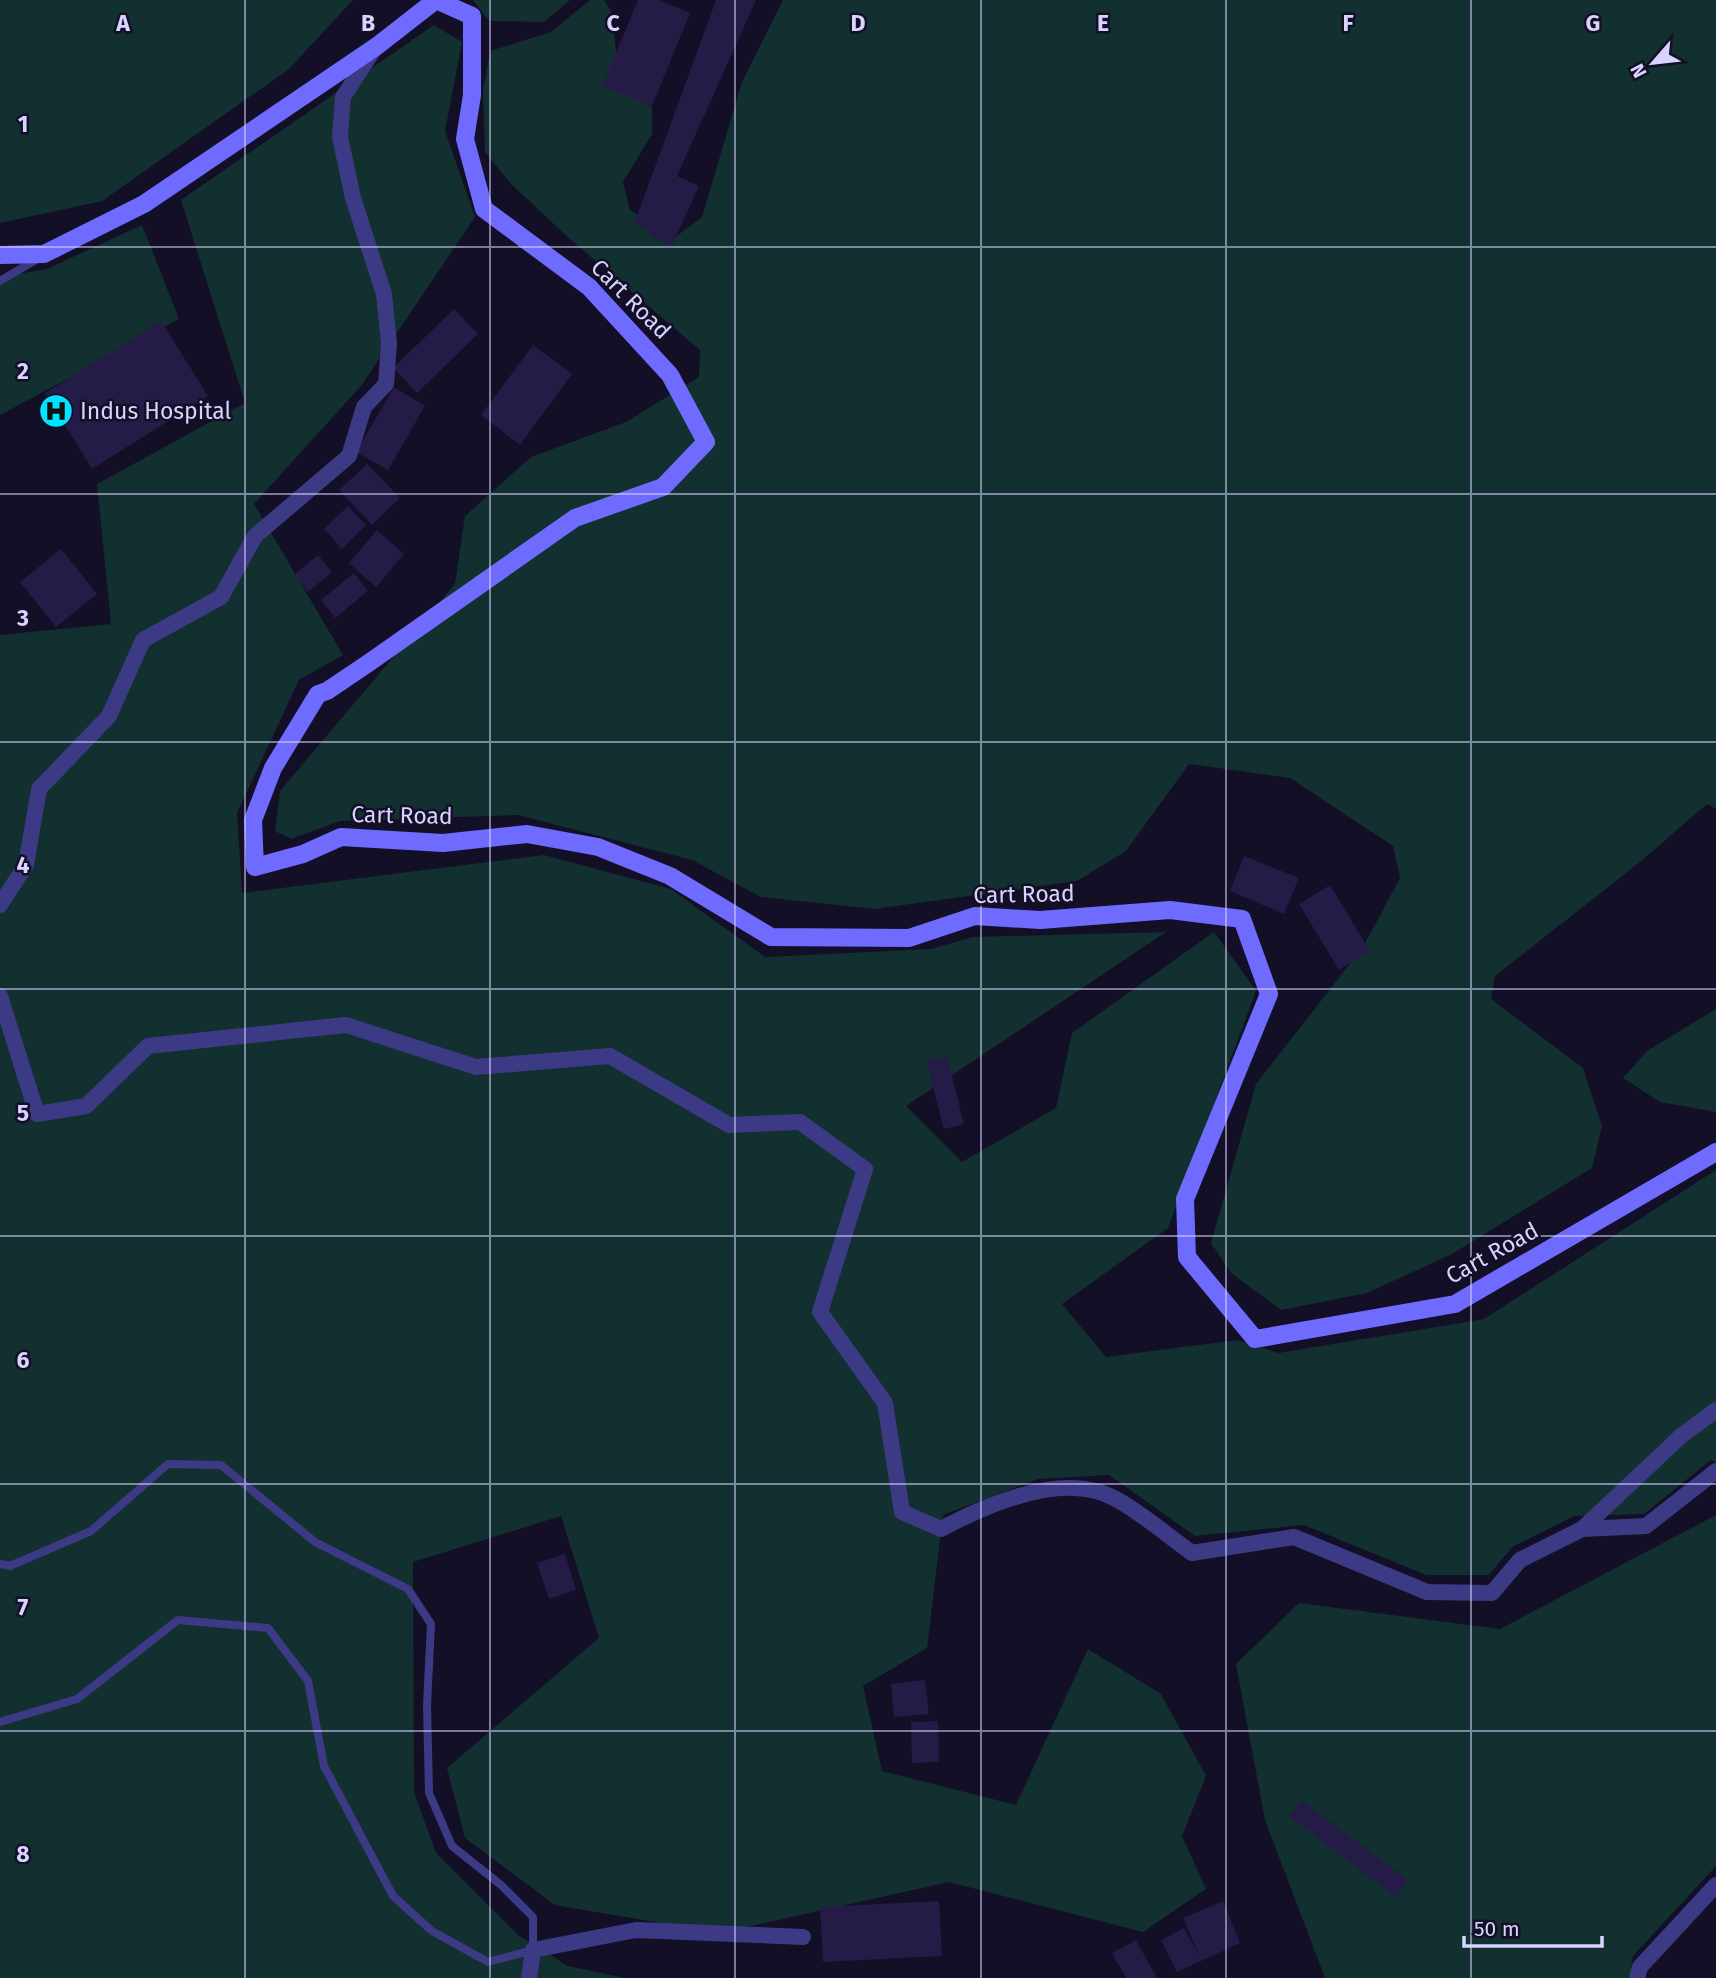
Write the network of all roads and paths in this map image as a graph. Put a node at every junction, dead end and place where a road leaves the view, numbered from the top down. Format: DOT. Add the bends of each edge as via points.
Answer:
graph roads {
  1 [pos="377,46"];
  2 [pos="44,254"];
  3 [pos="0,255"];
  4 [pos="0,281"];
  5 [pos="0,905"];
  6 [pos="0,996"];
  7 [pos="1716,1152"];
  8 [pos="1716,1410"];
  9 [pos="1716,1471"];
  10 [pos="1582,1530"];
  11 [pos="0,1564"];
  12 [pos="0,1722"];
  13 [pos="1716,1885"];
  14 [pos="803,1937"];
  15 [pos="533,1950"];
  16 [pos="529,1978"];
  17 [pos="1637,1978"];
  1 -- 2 [label="main road, Cart Road" via="144,204"];
  1 -- 5 [label="street" via="343,97 341,137 353,198 383,295 389,343 386,384 365,407 348,456 256,536 221,597 143,640 109,716 39,789 26,865"];
  1 -- 7 [label="main road, Cart Road" via="436,0 472,16 472,95 465,139 484,209 589,287 670,375 706,442 663,487 575,518 318,694 273,768 253,820 255,867 303,854 341,837 443,843 527,834 598,847 670,876 771,937 909,939 975,916 1040,920 1170,910 1242,919 1269,994 1185,1199 1185,1211 1187,1257 1255,1339 1455,1304"];
  2 -- 3 [label="main road, Cart Road"];
  2 -- 4 [label="lane"];
  6 -- 10 [label="street" via="37,1115 86,1106 148,1046 346,1025 476,1067 610,1056 729,1125 800,1122 865,1169 820,1312 885,1403 902,1512 941,1529 987,1505 1068,1486 1115,1498 1192,1553 1294,1537 1426,1592 1479,1593 1492,1593 1520,1560"];
  8 -- 10 [label="street" via="1681,1436"];
  9 -- 10 [label="street" via="1646,1526"];
  11 -- 15 [label="lane" via="10,1566 91,1531 168,1464 221,1465 315,1542 408,1589 431,1624 429,1793 452,1846 533,1917"];
  12 -- 15 [label="lane" via="77,1699 178,1620 268,1629 308,1681 324,1766 393,1896 432,1931 488,1962"];
  13 -- 17 [label="street" via="1640,1968"];
  14 -- 15 [label="street" via="636,1930"];
  15 -- 16 [label="street"];
}
